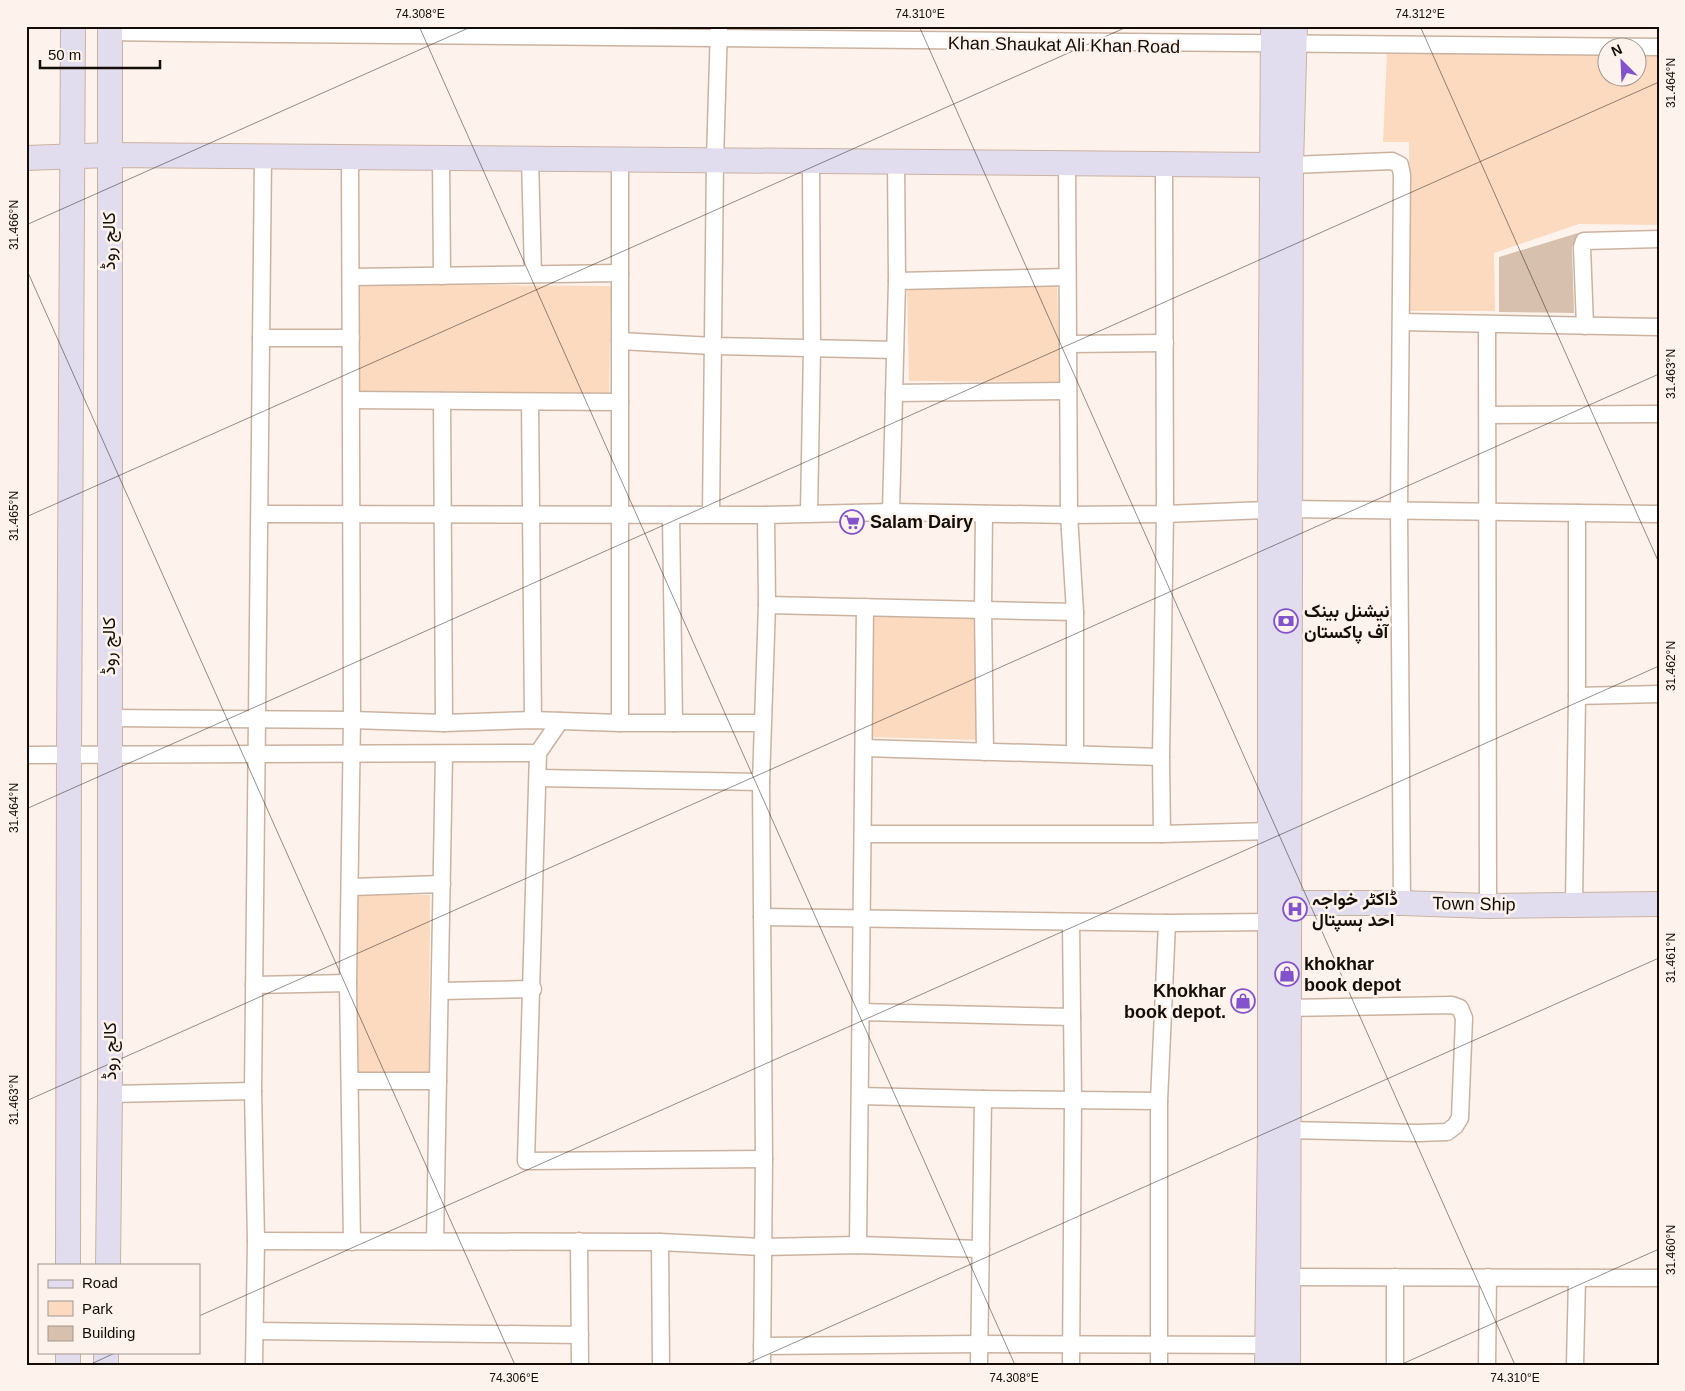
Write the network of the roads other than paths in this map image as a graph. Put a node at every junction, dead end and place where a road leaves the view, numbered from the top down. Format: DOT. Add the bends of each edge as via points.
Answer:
graph roads {
  1 [pos="74,26"];
  2 [pos="110,29"];
  3 [pos="719,34"];
  4 [pos="1283,36"];
  5 [pos="1659,47"];
  6 [pos="110,155"];
  7 [pos="72,157"];
  8 [pos="263,157"];
  9 [pos="350,157"];
  10 [pos="26,158"];
  11 [pos="441,158"];
  12 [pos="530,158"];
  13 [pos="620,159"];
  14 [pos="715,160"];
  15 [pos="811,161"];
  16 [pos="896,162"];
  17 [pos="1066,164"];
  18 [pos="1164,165"];
  19 [pos="1281,165"];
  20 [pos="1659,239"];
  21 [pos="620,273"];
  22 [pos="532,274"];
  23 [pos="442,276"];
  24 [pos="350,277"];
  25 [pos="1068,277"];
  26 [pos="896,281"];
  27 [pos="1401,322"];
  28 [pos="1487,324"];
  29 [pos="1585,326"];
  30 [pos="1659,327"];
  31 [pos="261,338"];
  32 [pos="351,338"];
  33 [pos="620,341"];
  34 [pos="1068,344"];
  35 [pos="1165,344"];
  36 [pos="713,346"];
  37 [pos="812,349"];
  38 [pos="895,350"];
  39 [pos="1068,391"];
  40 [pos="894,394"];
  41 [pos="351,400"];
  42 [pos="442,401"];
  43 [pos="530,402"];
  44 [pos="620,402"];
  45 [pos="1659,414"];
  46 [pos="1488,415"];
  47 [pos="1280,510"];
  48 [pos="1400,510"];
  49 [pos="891,512"];
  50 [pos="1488,512"];
  51 [pos="809,513"];
  52 [pos="1577,513"];
  53 [pos="260,514"];
  54 [pos="351,514"];
  55 [pos="710,514"];
  56 [pos="984,514"];
  57 [pos="1165,514"];
  58 [pos="1659,514"];
  59 [pos="443,515"];
  60 [pos="530,515"];
  61 [pos="620,515"];
  62 [pos="670,515"];
  63 [pos="766,515"];
  64 [pos="1069,515"];
  65 [pos="767,605"];
  66 [pos="865,607"];
  67 [pos="983,609"];
  68 [pos="1075,612"];
  69 [pos="1659,694"];
  70 [pos="1577,696"];
  71 [pos="109,718"];
  72 [pos="258,718"];
  73 [pos="352,720"];
  74 [pos="533,720"];
  75 [pos="560,721"];
  76 [pos="762,722"];
  77 [pos="444,723"];
  78 [pos="620,723"];
  79 [pos="674,723"];
  80 [pos="864,748"];
  81 [pos="985,752"];
  82 [pos="538,753"];
  83 [pos="69,754"];
  84 [pos="257,754"];
  85 [pos="352,754"];
  86 [pos="444,754"];
  87 [pos="1075,754"];
  88 [pos="26,755"];
  89 [pos="110,755"];
  90 [pos="1160,757"];
  91 [pos="538,778"];
  92 [pos="761,782"];
  93 [pos="1271,831"];
  94 [pos="863,834"];
  95 [pos="1162,834"];
  96 [pos="442,884"];
  97 [pos="350,887"];
  98 [pos="1289,903"];
  99 [pos="1402,903"];
  100 [pos="1574,904"];
  101 [pos="1659,904"];
  102 [pos="1488,906"];
  103 [pos="762,917"];
  104 [pos="863,918"];
  105 [pos="1071,922"];
  106 [pos="1270,922"];
  107 [pos="1167,923"];
  108 [pos="348,983"];
  109 [pos="254,985"];
  110 [pos="532,988"];
  111 [pos="440,991"];
  112 [pos="1288,1008"];
  113 [pos="861,1012"];
  114 [pos="1072,1017"];
  115 [pos="438,1081"];
  116 [pos="350,1082"];
  117 [pos="253,1091"];
  118 [pos="110,1094"];
  119 [pos="860,1096"];
  120 [pos="982,1099"];
  121 [pos="1073,1100"];
  122 [pos="1159,1101"];
  123 [pos="1289,1130"];
  124 [pos="764,1159"];
  125 [pos="256,1241"];
  126 [pos="435,1241"];
  127 [pos="579,1241"];
  128 [pos="352,1242"];
  129 [pos="660,1242"];
  130 [pos="858,1245"];
  131 [pos="762,1247"];
  132 [pos="981,1249"];
  133 [pos="68,1264"];
  134 [pos="108,1264"];
  135 [pos="1289,1277"];
  136 [pos="1394,1277"];
  137 [pos="1488,1277"];
  138 [pos="1576,1278"];
  139 [pos="1659,1278"];
  140 [pos="255,1331"];
  141 [pos="580,1335"];
  142 [pos="980,1344"];
  143 [pos="1070,1345"];
  144 [pos="1158,1345"];
  145 [pos="762,1346"];
  146 [pos="1278,1355"];
  147 [pos="254,1365"];
  148 [pos="580,1365"];
  149 [pos="661,1365"];
  150 [pos="762,1365"];
  151 [pos="979,1365"];
  152 [pos="1071,1365"];
  153 [pos="1158,1365"];
  154 [pos="1395,1365"];
  155 [pos="1487,1365"];
  156 [pos="1575,1365"];
  1 -- 7 [label="main road"];
  2 -- 3 [label="street, Khan Shaukat Ali Khan Road"];
  2 -- 6 [label="main road, کالج روڈ"];
  3 -- 4 [label="street, Khan Shaukat Ali Khan Road"];
  3 -- 14 [label="street"];
  4 -- 5 [label="street, Khan Shaukat Ali Khan Road"];
  4 -- 19 [label="main road"];
  6 -- 7 [label="main road"];
  6 -- 8 [label="main road"];
  6 -- 71 [label="main road, کالج روڈ"];
  7 -- 10 [label="main road"];
  7 -- 83 [label="main road"];
  8 -- 9 [label="main road"];
  8 -- 31 [label="street"];
  9 -- 11 [label="main road"];
  9 -- 24 [label="street"];
  11 -- 12 [label="main road"];
  11 -- 23 [label="street"];
  12 -- 13 [label="main road"];
  12 -- 22 [label="street"];
  13 -- 14 [label="main road"];
  13 -- 21 [label="street"];
  14 -- 15 [label="main road"];
  14 -- 36 [label="street"];
  15 -- 16 [label="main road"];
  15 -- 37 [label="street"];
  16 -- 17 [label="main road"];
  16 -- 26 [label="street"];
  17 -- 18 [label="main road"];
  17 -- 25 [label="street"];
  18 -- 19 [label="main road"];
  18 -- 35 [label="street"];
  19 -- 27 [label="street" via="1392,161 1400,165"];
  19 -- 47 [label="main road"];
  20 -- 29 [label="street" via="1584,241"];
  21 -- 22 [label="street"];
  21 -- 33 [label="street"];
  22 -- 23 [label="street"];
  23 -- 24 [label="street"];
  24 -- 32 [label="street"];
  25 -- 26 [label="street"];
  25 -- 34 [label="street"];
  26 -- 38 [label="street"];
  27 -- 28 [label="street"];
  27 -- 48 [label="street"];
  28 -- 29 [label="street"];
  28 -- 46 [label="street"];
  29 -- 30 [label="street"];
  31 -- 32 [label="street"];
  31 -- 53 [label="street"];
  32 -- 41 [label="street"];
  33 -- 36 [label="street"];
  33 -- 44 [label="street"];
  34 -- 35 [label="street"];
  34 -- 39 [label="street"];
  35 -- 57 [label="street"];
  36 -- 37 [label="street"];
  36 -- 55 [label="street"];
  37 -- 38 [label="street"];
  37 -- 51 [label="street"];
  38 -- 40 [label="street"];
  39 -- 40 [label="street"];
  39 -- 64 [label="street"];
  40 -- 49 [label="street"];
  41 -- 42 [label="street"];
  41 -- 54 [label="street"];
  42 -- 43 [label="street"];
  42 -- 59 [label="street"];
  43 -- 44 [label="street"];
  43 -- 60 [label="street"];
  44 -- 61 [label="street"];
  45 -- 46 [label="street"];
  46 -- 50 [label="street"];
  47 -- 48 [label="street"];
  47 -- 57 [label="street"];
  47 -- 93 [label="main road"];
  47 -- 98 [label="main road"];
  48 -- 50 [label="street"];
  48 -- 99 [label="street"];
  49 -- 51 [label="street"];
  49 -- 56 [label="street"];
  50 -- 52 [label="street"];
  50 -- 102 [label="street"];
  51 -- 63 [label="street"];
  52 -- 58 [label="street"];
  52 -- 70 [label="street"];
  53 -- 54 [label="street"];
  53 -- 72 [label="street"];
  54 -- 59 [label="street"];
  54 -- 73 [label="street"];
  55 -- 62 [label="street"];
  55 -- 63 [label="street"];
  56 -- 64 [label="street"];
  56 -- 67 [label="street"];
  57 -- 64 [label="street"];
  57 -- 90 [label="street"];
  59 -- 60 [label="street"];
  59 -- 77 [label="street"];
  60 -- 61 [label="street"];
  60 -- 74 [label="street"];
  61 -- 62 [label="street"];
  61 -- 78 [label="street"];
  62 -- 79 [label="street"];
  63 -- 65 [label="street"];
  64 -- 68 [label="street"];
  65 -- 66 [label="street"];
  65 -- 76 [label="street"];
  66 -- 67 [label="street"];
  66 -- 80 [label="street"];
  67 -- 68 [label="street"];
  67 -- 81 [label="street"];
  68 -- 87 [label="street"];
  69 -- 70 [label="street"];
  70 -- 100 [label="street"];
  71 -- 72 [label="street"];
  71 -- 89 [label="main road, کالج روڈ"];
  72 -- 73 [label="street"];
  72 -- 84 [label="street"];
  73 -- 77 [label="street"];
  73 -- 85 [label="street"];
  74 -- 75 [label="street"];
  74 -- 77 [label="street"];
  75 -- 78 [label="street"];
  75 -- 82 [label="street"];
  76 -- 79 [label="street"];
  76 -- 92 [label="street"];
  78 -- 79 [label="street"];
  80 -- 81 [label="street"];
  80 -- 94 [label="street"];
  81 -- 87 [label="street"];
  82 -- 86 [label="street"];
  82 -- 91 [label="street"];
  83 -- 88 [label="street"];
  83 -- 89 [label="street"];
  83 -- 133 [label="main road"];
  84 -- 85 [label="street"];
  84 -- 89 [label="street"];
  84 -- 109 [label="street"];
  85 -- 86 [label="street"];
  85 -- 97 [label="street"];
  86 -- 96 [label="street"];
  87 -- 90 [label="street"];
  89 -- 118 [label="main road, کالج روڈ"];
  90 -- 95 [label="street"];
  91 -- 92 [label="street"];
  91 -- 110 [label="street"];
  92 -- 103 [label="street"];
  93 -- 95 [label="street"];
  93 -- 106 [label="main road"];
  94 -- 95 [label="street"];
  94 -- 104 [label="street"];
  96 -- 97 [label="street"];
  96 -- 111 [label="street"];
  97 -- 108 [label="street"];
  98 -- 99 [label="main road, Town Ship"];
  98 -- 112 [label="main road"];
  99 -- 102 [label="main road, Town Ship"];
  100 -- 101 [label="main road, Town Ship"];
  100 -- 102 [label="main road, Town Ship"];
  103 -- 104 [label="street"];
  103 -- 124 [label="street"];
  104 -- 105 [label="street"];
  104 -- 113 [label="street"];
  105 -- 107 [label="street"];
  105 -- 114 [label="street"];
  106 -- 107 [label="street"];
  106 -- 146 [label="main road" via="1270,1132"];
  107 -- 122 [label="street"];
  108 -- 109 [label="street"];
  108 -- 116 [label="street"];
  109 -- 117 [label="street"];
  110 -- 111 [label="street"];
  110 -- 124 [label="street" via="526,1161"];
  111 -- 115 [label="street"];
  112 -- 123 [label="main road"];
  112 -- 123 [label="street" via="1452,1005 1460,1008 1464,1018 1460,1118 1447,1132"];
  113 -- 114 [label="street"];
  113 -- 119 [label="street"];
  114 -- 121 [label="street"];
  115 -- 116 [label="street"];
  115 -- 126 [label="street"];
  116 -- 128 [label="street"];
  117 -- 118 [label="street"];
  117 -- 125 [label="street"];
  118 -- 134 [label="main road, کالج روڈ"];
  119 -- 120 [label="street"];
  119 -- 130 [label="street"];
  120 -- 121 [label="street"];
  120 -- 132 [label="street"];
  121 -- 122 [label="street"];
  121 -- 143 [label="street"];
  122 -- 144 [label="street"];
  123 -- 135 [label="main road"];
  124 -- 131 [label="street"];
  125 -- 128 [label="street"];
  125 -- 140 [label="street"];
  126 -- 127 [label="street"];
  126 -- 128 [label="street"];
  127 -- 129 [label="street"];
  127 -- 141 [label="street"];
  129 -- 131 [label="street"];
  129 -- 149 [label="street"];
  130 -- 131 [label="street"];
  130 -- 132 [label="street"];
  131 -- 145 [label="street"];
  132 -- 142 [label="street"];
  135 -- 136 [label="street"];
  135 -- 146 [label="main road"];
  136 -- 137 [label="street"];
  136 -- 154 [label="street"];
  137 -- 138 [label="street"];
  137 -- 155 [label="street"];
  138 -- 139 [label="street"];
  138 -- 156 [label="street"];
  140 -- 141 [label="street"];
  140 -- 147 [label="street"];
  141 -- 148 [label="street"];
  142 -- 143 [label="street"];
  142 -- 145 [label="street"];
  142 -- 151 [label="street"];
  143 -- 144 [label="street"];
  143 -- 152 [label="street"];
  144 -- 146 [label="street"];
  144 -- 153 [label="street"];
  145 -- 150 [label="street"];
}
